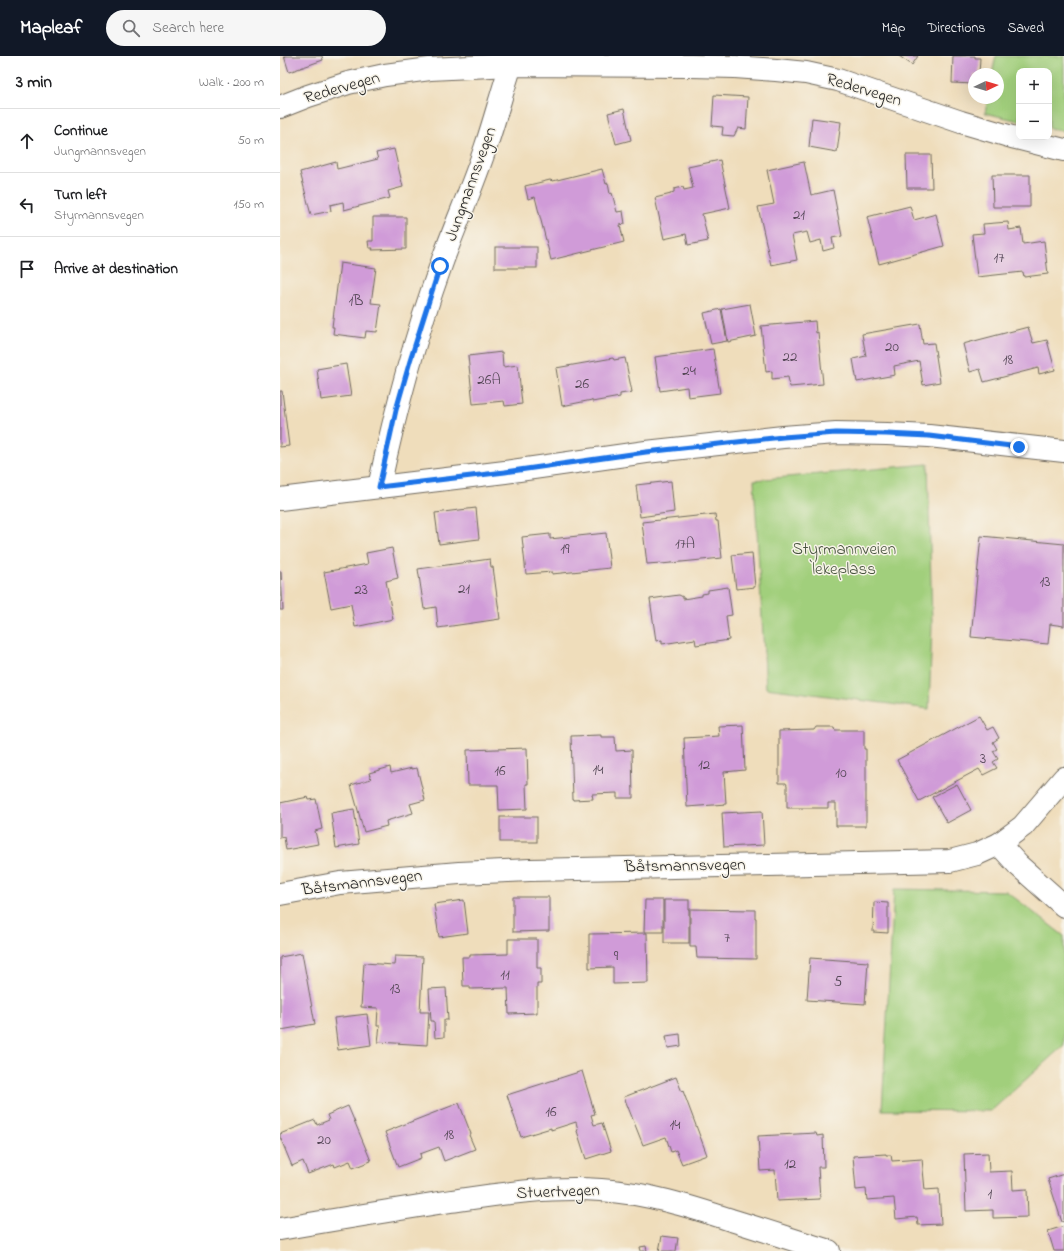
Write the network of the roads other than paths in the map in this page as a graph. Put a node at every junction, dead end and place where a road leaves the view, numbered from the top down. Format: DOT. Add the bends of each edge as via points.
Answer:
graph roads {
  1 [pos="511,65"];
  2 [pos="280,107"];
  3 [pos="1064,150"];
  4 [pos="1064,451"];
  5 [pos="379,487"];
  6 [pos="280,499"];
  7 [pos="1064,778"];
  8 [pos="999,844"];
  9 [pos="280,894"];
  10 [pos="1064,906"];
  11 [pos="280,1229"];
  12 [pos="829,1251"];
  1 -- 2 [label="street, Redervegen" via="430,69 385,75 348,83"];
  1 -- 3 [label="street, Redervegen" via="691,66 806,73 838,80 962,122"];
  1 -- 5 [label="street, Jungmannsvegen" via="486,147 440,266 410,361"];
  4 -- 5 [label="street" via="929,436 836,433 661,450"];
  5 -- 6 [label="street"];
  7 -- 8 [label="street, Båtsmannsvegen" via="1023,826"];
  8 -- 9 [label="street, Båtsmannsvegen" via="977,854 950,861 459,873 340,883"];
  8 -- 10 [label="street"];
  11 -- 12 [label="street, Stuertvegen" via="489,1196 533,1191 602,1190 643,1195 694,1208"];
}
